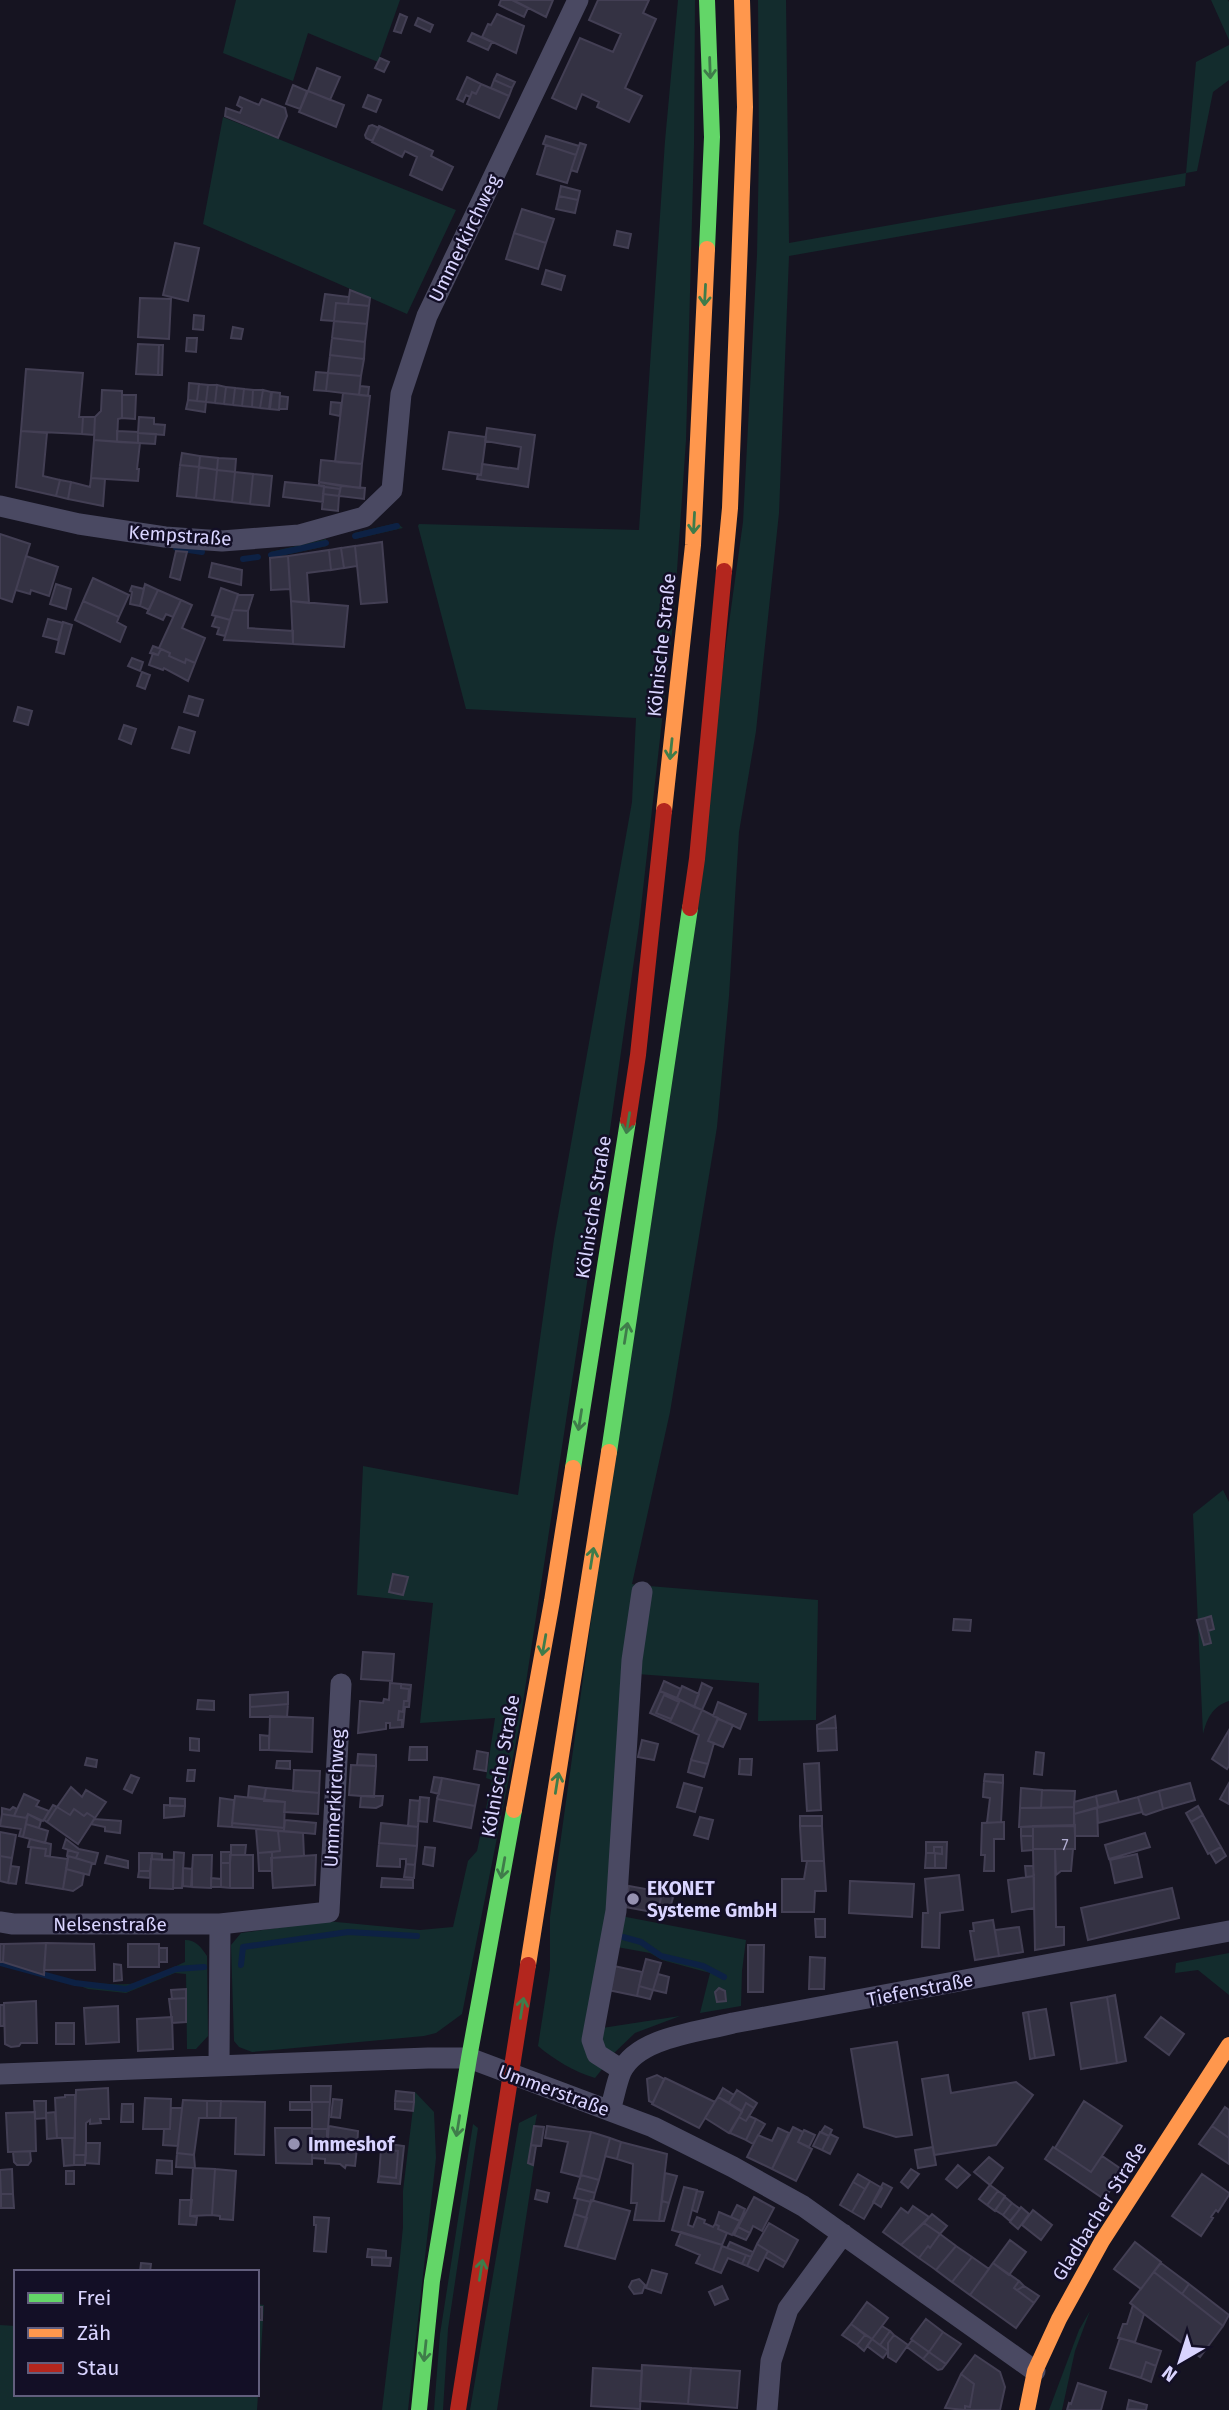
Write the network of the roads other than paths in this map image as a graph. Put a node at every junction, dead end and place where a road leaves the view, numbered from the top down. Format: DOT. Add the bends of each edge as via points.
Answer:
graph roads {
  1 [pos="578,0"];
  2 [pos="707,0"];
  3 [pos="742,0"];
  4 [pos="392,490"];
  5 [pos="0,506"];
  6 [pos="642,1592"];
  7 [pos="341,1684"];
  8 [pos="329,1912"];
  9 [pos="0,1922"];
  10 [pos="220,1924"];
  11 [pos="1229,1931"];
  12 [pos="1229,2045"];
  13 [pos="469,2058"];
  14 [pos="219,2066"];
  15 [pos="622,2070"];
  16 [pos="0,2074"];
  17 [pos="511,2075"];
  18 [pos="610,2110"];
  19 [pos="843,2234"];
  20 [pos="1035,2371"];
  21 [pos="419,2410"];
  22 [pos="458,2410"];
  23 [pos="767,2410"];
  24 [pos="1027,2410"];
  1 -- 4 [label="street, Ummerkirchweg" via="427,316 401,394"];
  2 -- 13 [label="main road, Kölnische Straße, one-way" via="712,137 693,545 638,1055 552,1601"];
  17 -- 3 [label="main road, one-way" via="697,859 730,508 745,107"];
  4 -- 5 [label="street, Kempstraße" via="364,517 299,535 222,541 79,524"];
  6 -- 15 [label="street" via="632,1660 616,1910 592,2040 597,2054"];
  7 -- 8 [label="street, Ummerkirchweg"];
  8 -- 10 [label="street, Nelsenstraße"];
  9 -- 10 [label="street, Nelsenstraße"];
  10 -- 14 [label="street"];
  11 -- 15 [label="street, Tiefenstraße" via="733,2023 645,2046"];
  12 -- 20 [label="main road, Gladbacher Straße" via="1102,2241"];
  13 -- 14 [label="street, Ummerstraße"];
  13 -- 17 [label="street, Ummerstraße"];
  13 -- 21 [label="main road, Kölnische Straße, one-way" via="432,2281"];
  14 -- 16 [label="street, Ummerstraße"];
  15 -- 18 [label="street, Tiefenstraße"];
  17 -- 18 [label="street, Ummerstraße"];
  22 -- 17 [label="main road, one-way"];
  18 -- 19 [label="street, Ummerstraße" via="733,2167"];
  19 -- 20 [label="street, Ummerstraße"];
  19 -- 23 [label="street" via="788,2309 771,2361"];
  20 -- 24 [label="main road, Gladbacher Straße"];
}
